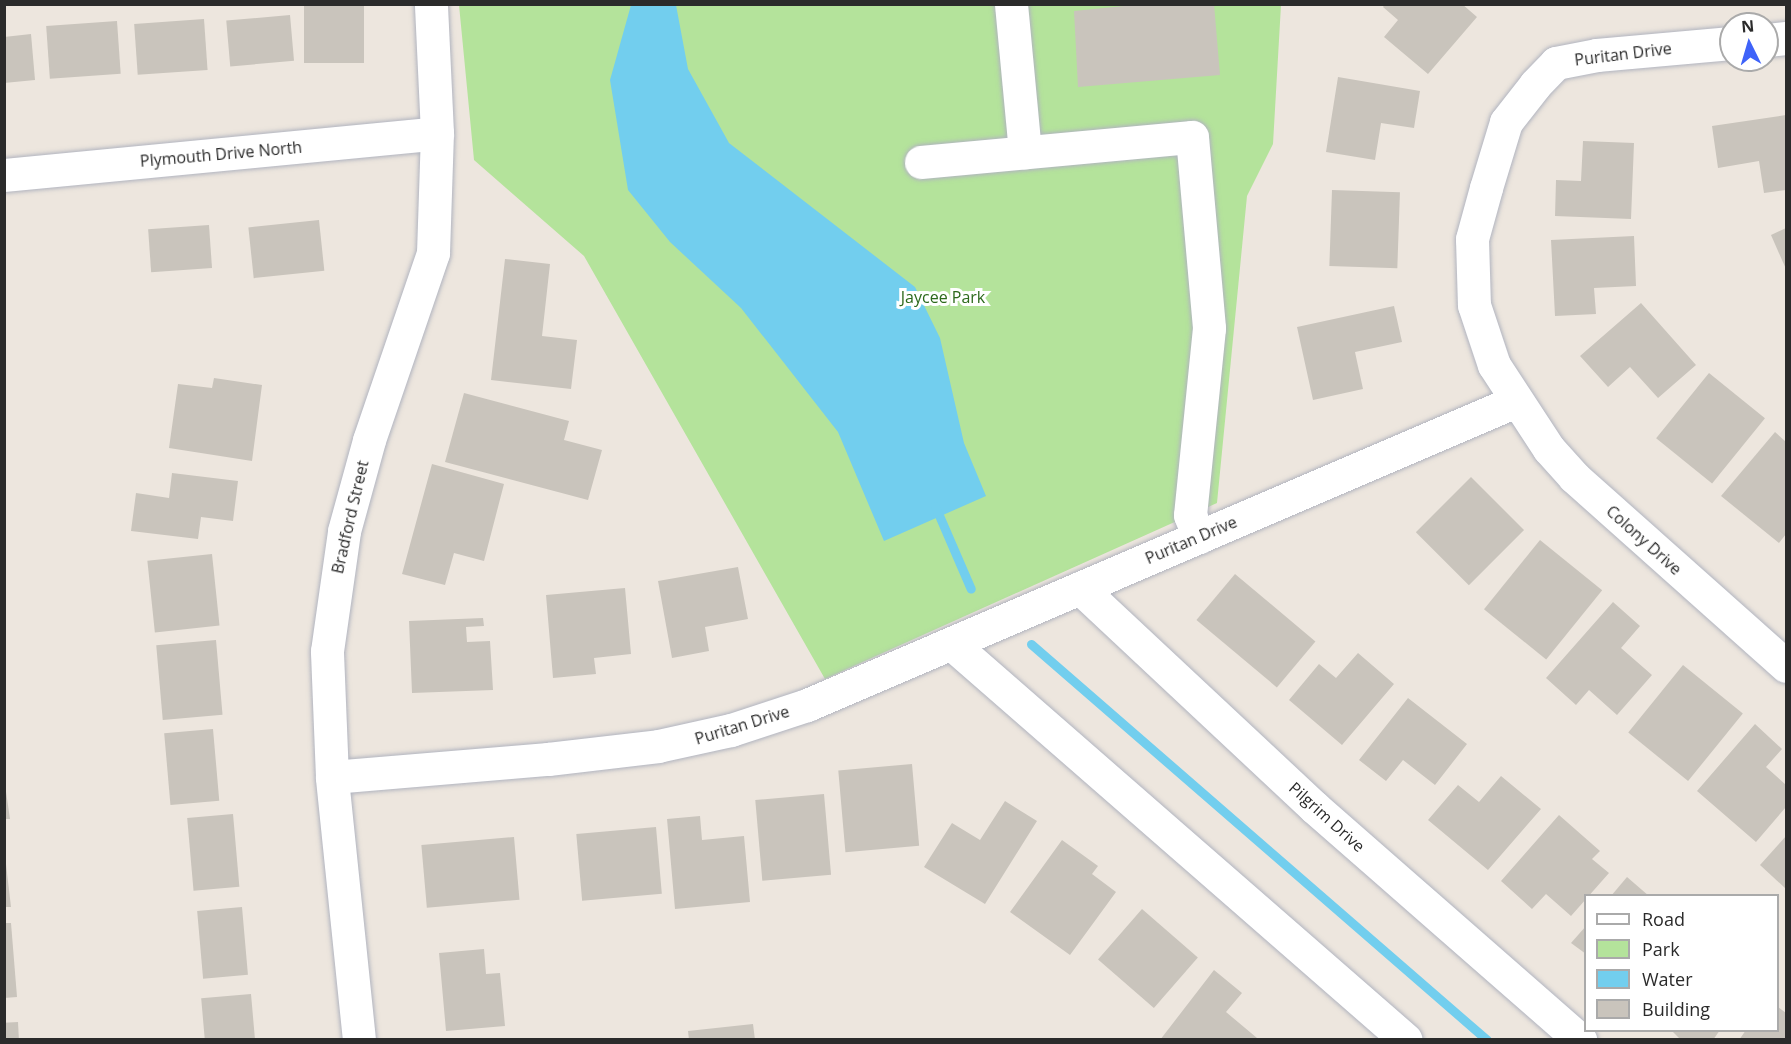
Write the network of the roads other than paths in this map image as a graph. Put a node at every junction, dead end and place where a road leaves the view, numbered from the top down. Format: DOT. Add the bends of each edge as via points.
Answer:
graph roads {
  1 [pos="431,4"];
  2 [pos="1011,4"];
  3 [pos="1719,44"];
  4 [pos="437,133"];
  5 [pos="1024,152"];
  6 [pos="921,162"];
  7 [pos="4,175"];
  8 [pos="1516,400"];
  9 [pos="1199,537"];
  10 [pos="1080,588"];
  11 [pos="952,644"];
  12 [pos="1786,666"];
  13 [pos="332,777"];
  14 [pos="359,1040"];
  15 [pos="1406,1040"];
  16 [pos="1580,1040"];
  1 -- 4 [label="street, Bradford Street"];
  2 -- 5 [label="street"];
  3 -- 8 [label="street, Puritan Drive" via="1597,55 1557,63 1506,122 1472,239 1474,305 1494,365"];
  4 -- 7 [label="street, Plymouth Drive North"];
  4 -- 13 [label="street, Bradford Street" via="433,253 369,440 333,587 327,651"];
  5 -- 6 [label="street"];
  5 -- 9 [label="street" via="1192,137 1209,328 1190,515"];
  8 -- 9 [label="street, Puritan Drive"];
  8 -- 12 [label="street, Colony Drive" via="1574,477"];
  9 -- 10 [label="street, Puritan Drive"];
  10 -- 11 [label="street, Puritan Drive"];
  10 -- 16 [label="street, Pilgrim Drive" via="1314,807"];
  11 -- 13 [label="street, Puritan Drive" via="807,705 695,740 548,759"];
  11 -- 15 [label="street"];
  13 -- 14 [label="street, Bradford Street"];
}
